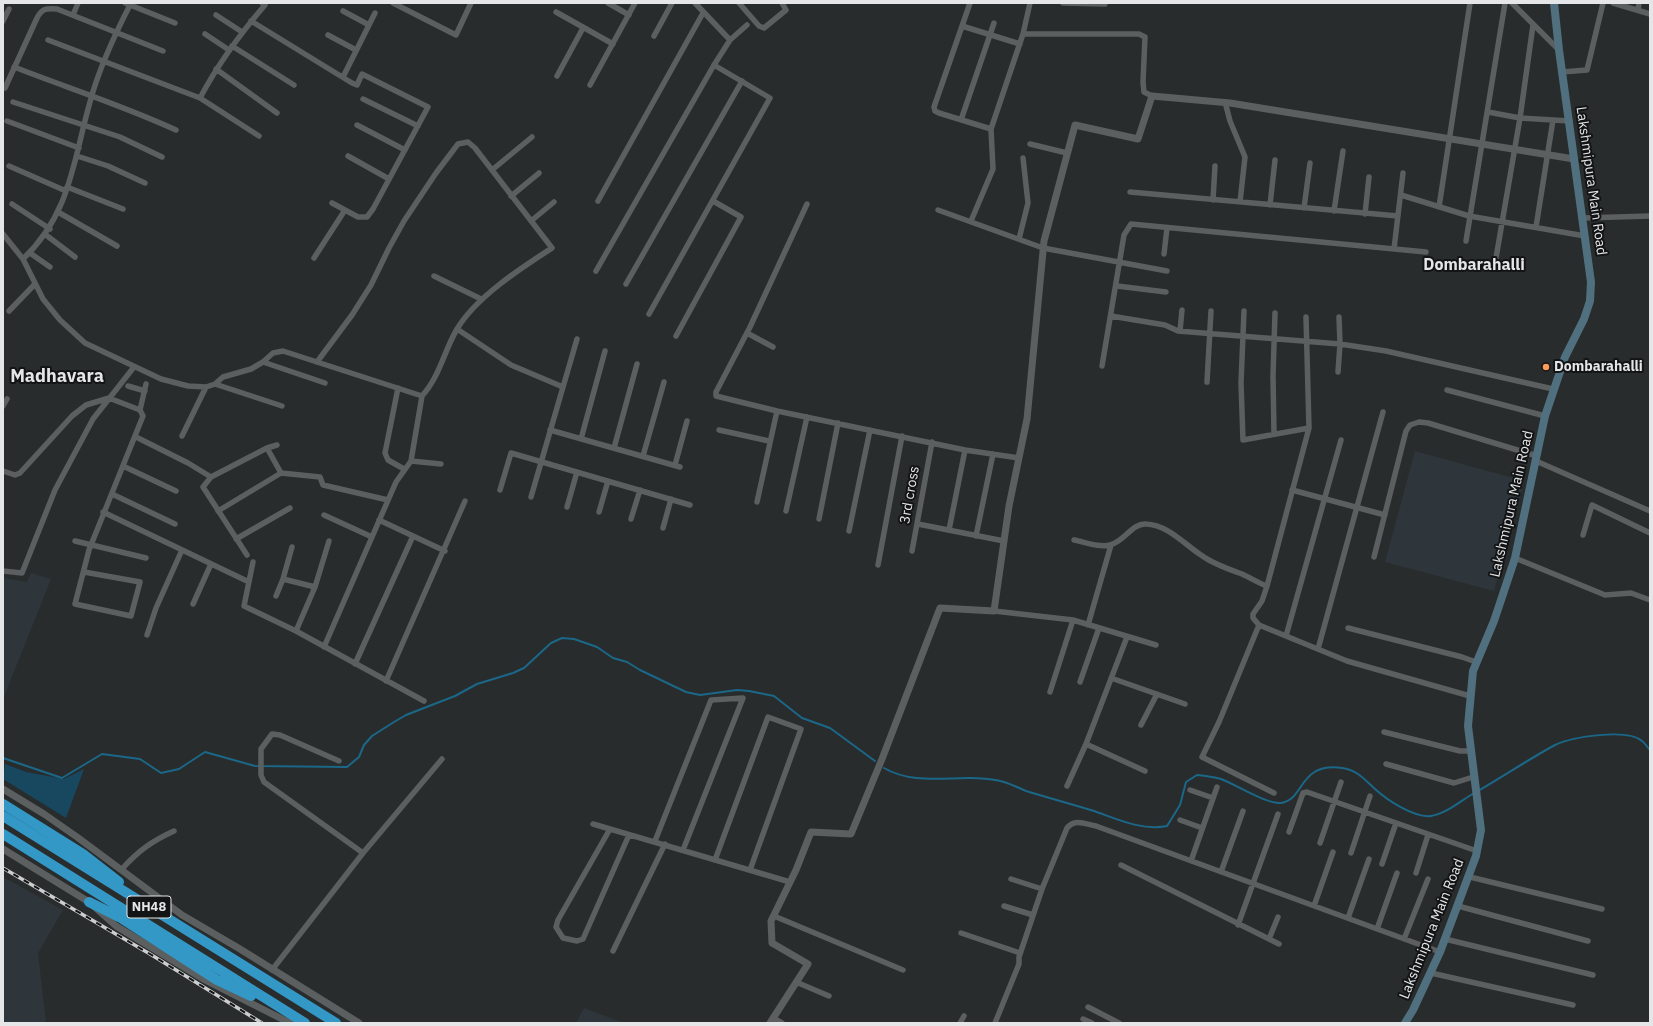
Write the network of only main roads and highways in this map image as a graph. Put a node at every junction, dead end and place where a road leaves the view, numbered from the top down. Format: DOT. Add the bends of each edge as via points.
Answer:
graph roads {
  1 [pos="1554,3"];
  2 [pos="3,804"];
  3 [pos="3,816"];
  4 [pos="3,834"];
  5 [pos="140,901"];
  6 [pos="90,902"];
  7 [pos="285,1011"];
  8 [pos="305,1023"];
  9 [pos="336,1023"];
  10 [pos="1405,1023"];
  1 -- 10 [label="main road, Lakshmipura Main Road" via="1591,282 1590,302 1553,389 1515,558 1494,621 1476,662 1468,726 1473,778 1480,812 1481,830 1477,851 1470,877 1440,952"];
  2 -- 5 [label="highway" via="83,854"];
  3 -- 5 [label="highway, NH48"];
  4 -- 7 [label="highway, NH48"];
  5 -- 9 [label="highway, NH48"];
  6 -- 7 [label="highway" via="121,918 217,980"];
  7 -- 8 [label="highway, NH48"];
}
